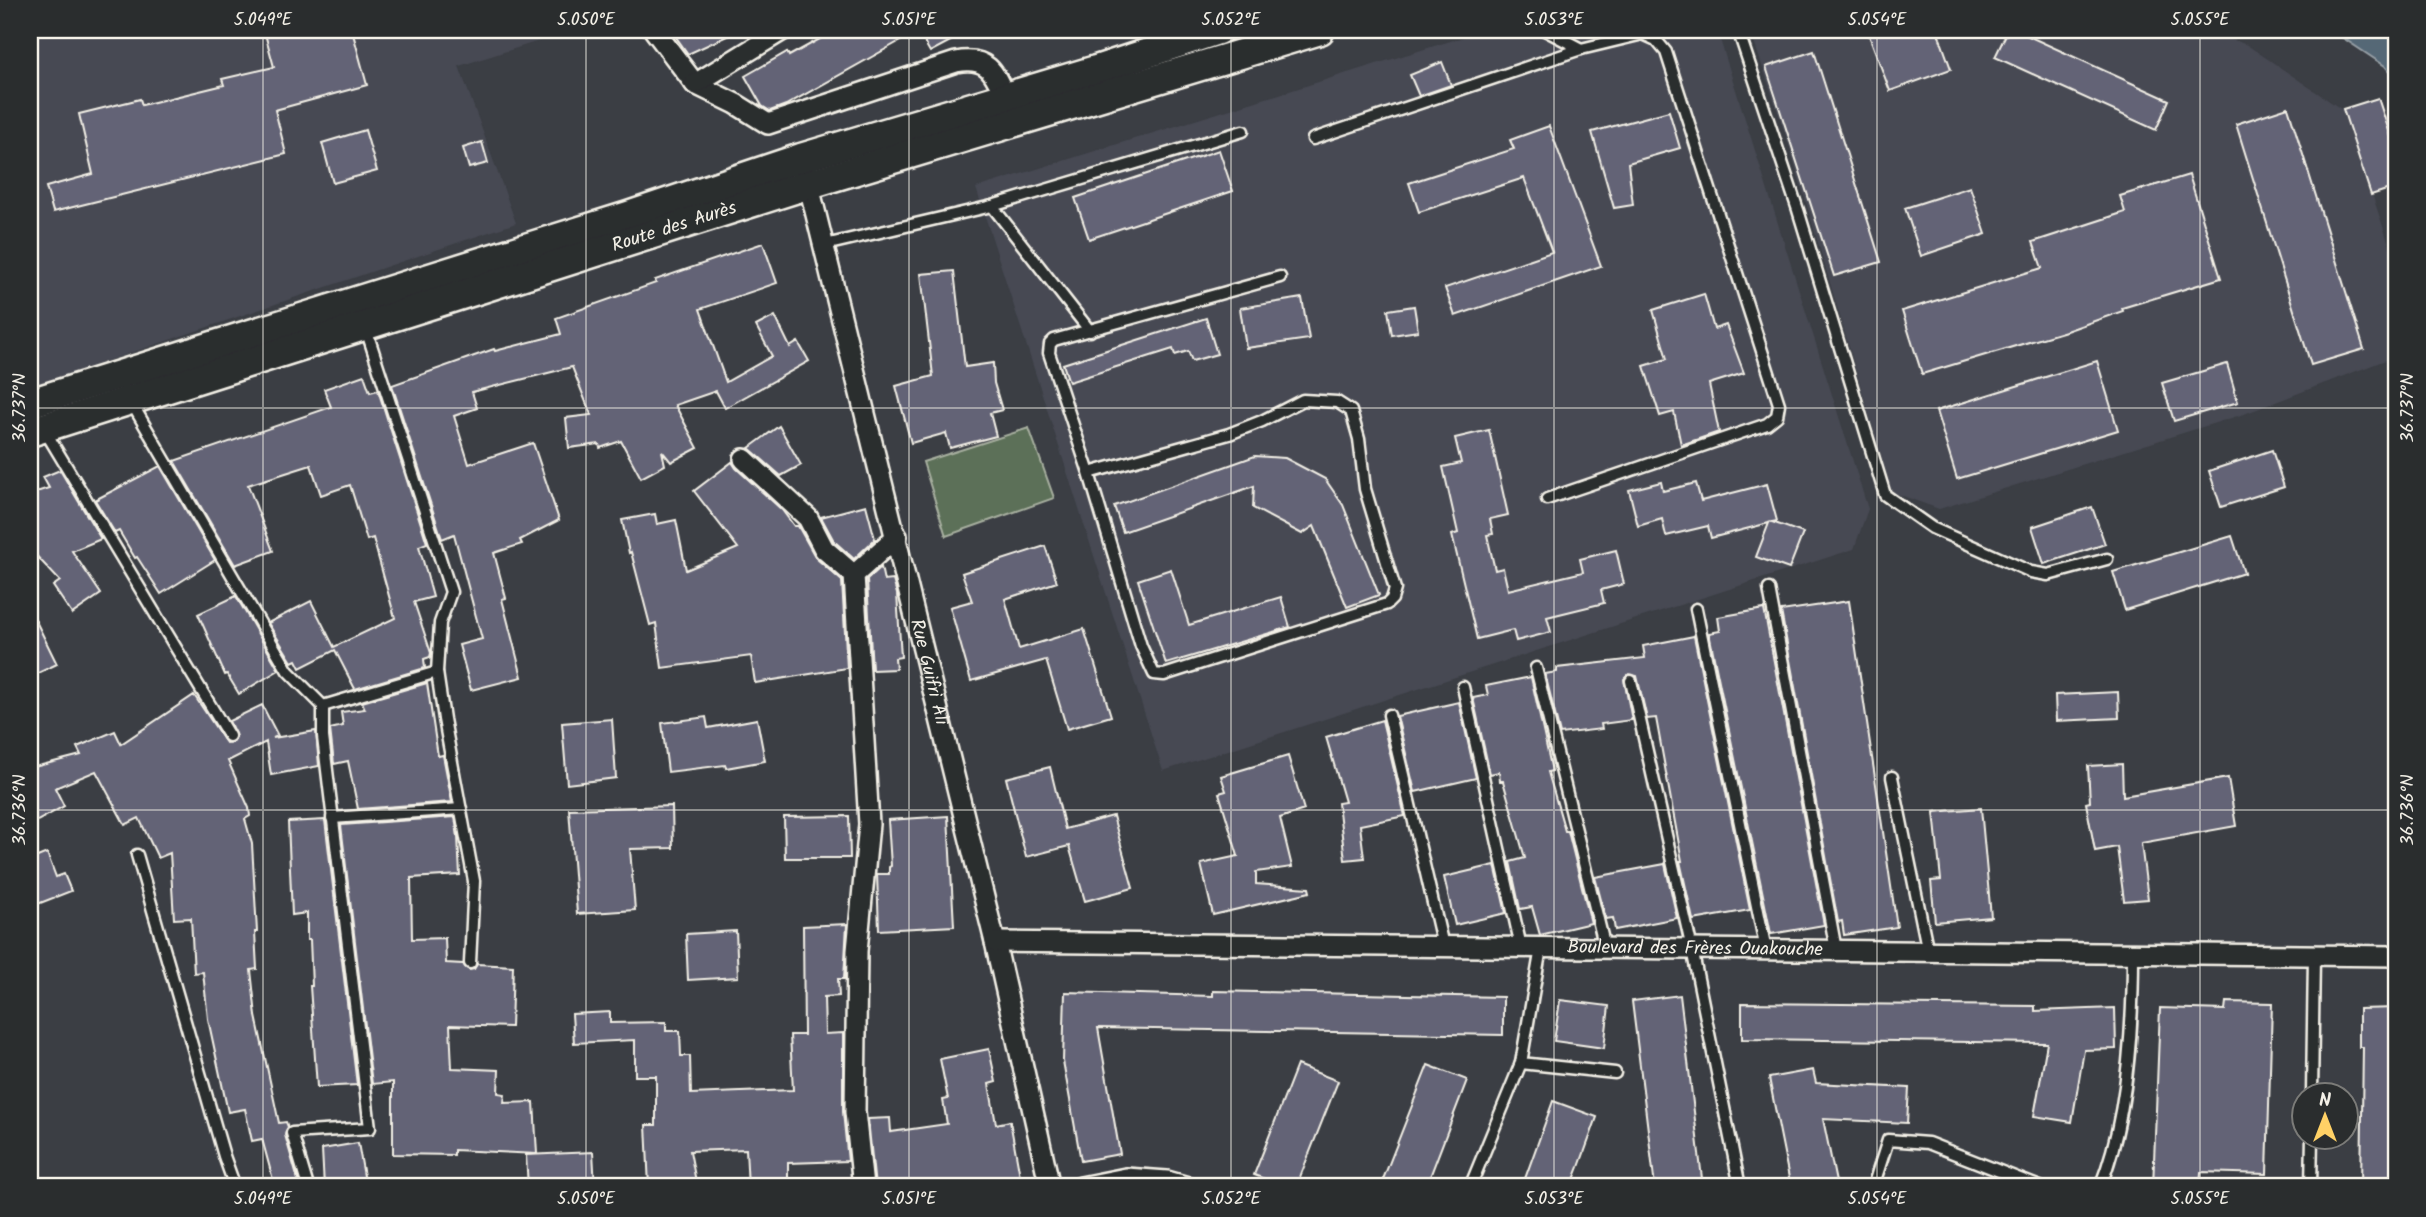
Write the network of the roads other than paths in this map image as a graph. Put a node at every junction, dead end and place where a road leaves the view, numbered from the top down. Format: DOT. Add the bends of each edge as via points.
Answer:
graph roads {
  1 [pos="654,30"];
  2 [pos="783,30"];
  3 [pos="1219,30"];
  4 [pos="1320,30"];
  5 [pos="1545,30"];
  6 [pos="1738,30"];
  7 [pos="1580,49"];
  8 [pos="695,84"];
  9 [pos="1005,97"];
  10 [pos="1243,131"];
  11 [pos="1314,139"];
  12 [pos="806,171"];
  13 [pos="992,206"];
  14 [pos="825,246"];
  15 [pos="1280,277"];
  16 [pos="365,325"];
  17 [pos="1090,331"];
  18 [pos="130,400"];
  19 [pos="34,420"];
  20 [pos="744,459"];
  21 [pos="1089,473"];
  22 [pos="1547,499"];
  23 [pos="897,536"];
  24 [pos="2108,559"];
  25 [pos="854,575"];
  26 [pos="1769,589"];
  27 [pos="1696,609"];
  28 [pos="1536,667"];
  29 [pos="438,672"];
  30 [pos="1630,681"];
  31 [pos="1463,687"];
  32 [pos="323,706"];
  33 [pos="1389,715"];
  34 [pos="229,736"];
  35 [pos="1892,778"];
  36 [pos="461,809"];
  37 [pos="332,818"];
  38 [pos="137,855"];
  39 [pos="995,942"];
  40 [pos="1443,946"];
  41 [pos="1521,947"];
  42 [pos="1541,948"];
  43 [pos="1605,948"];
  44 [pos="1692,949"];
  45 [pos="1766,950"];
  46 [pos="1836,950"];
  47 [pos="1928,952"];
  48 [pos="2133,954"];
  49 [pos="2314,956"];
  50 [pos="2396,957"];
  51 [pos="470,963"];
  52 [pos="1521,1063"];
  53 [pos="1615,1073"];
  54 [pos="2312,1080"];
  55 [pos="2312,1150"];
  56 [pos="235,1187"];
  57 [pos="308,1187"];
  58 [pos="863,1187"];
  59 [pos="1050,1187"];
  60 [pos="1081,1187"];
  61 [pos="1188,1187"];
  62 [pos="1470,1187"];
  63 [pos="1740,1187"];
  64 [pos="1873,1187"];
  65 [pos="2040,1187"];
  66 [pos="2100,1187"];
  67 [pos="2311,1187"];
  1 -- 8 [label="street"];
  2 -- 8 [label="street"];
  3 -- 9 [label="street, Route des Aurès"];
  4 -- 12 [label="street, Route des Aurès" via="1112,95"];
  5 -- 7 [label="lane"];
  6 -- 24 [label="lane" via="1885,495 1931,527 2031,572 2048,575"];
  7 -- 11 [label="lane"];
  7 -- 22 [label="lane" via="1643,34 1666,52 1779,404 1777,416 1768,424"];
  8 -- 9 [label="street" via="768,124 971,59 987,66"];
  9 -- 12 [label="street, Route des Aurès"];
  10 -- 13 [label="lane"];
  12 -- 14 [label="street, Rue Guifri Ali"];
  12 -- 16 [label="street, Route des Aurès"];
  12 -- 19 [label="street, Route des Aurès" via="628,216"];
  13 -- 14 [label="lane"];
  13 -- 17 [label="lane"];
  14 -- 23 [label="street, Rue Guifri Ali"];
  15 -- 17 [label="lane"];
  16 -- 18 [label="street, Route des Aurès"];
  16 -- 29 [label="lane" via="451,592 440,623"];
  17 -- 21 [label="lane" via="1055,340 1049,353"];
  18 -- 19 [label="street, Route des Aurès"];
  18 -- 32 [label="lane" via="288,671"];
  19 -- 34 [label="lane"];
  20 -- 25 [label="street" via="808,518 824,549"];
  21 -- 21 [label="lane" via="1141,646 1154,674 1164,675 1392,599 1395,589 1365,489 1359,439 1351,411 1337,401 1303,400 1229,434"];
  23 -- 25 [label="street"];
  23 -- 39 [label="street, Rue Guifri Ali"];
  25 -- 58 [label="street" via="869,824 857,951 855,1112"];
  26 -- 46 [label="lane"];
  27 -- 45 [label="lane"];
  28 -- 43 [label="lane"];
  29 -- 32 [label="lane"];
  29 -- 36 [label="lane"];
  30 -- 44 [label="lane"];
  31 -- 41 [label="lane"];
  32 -- 37 [label="lane"];
  33 -- 40 [label="lane"];
  35 -- 47 [label="lane"];
  36 -- 37 [label="lane"];
  36 -- 51 [label="lane" via="474,881"];
  37 -- 57 [label="lane" via="370,1129 292,1133"];
  38 -- 56 [label="lane"];
  39 -- 40 [label="street, Boulevard des Frères Ouakouche"];
  39 -- 59 [label="street, Rue Guifri Ali"];
  40 -- 41 [label="street, Boulevard des Frères Ouakouche"];
  41 -- 42 [label="street, Boulevard des Frères Ouakouche"];
  42 -- 43 [label="street, Boulevard des Frères Ouakouche"];
  42 -- 52 [label="lane"];
  43 -- 44 [label="street, Boulevard des Frères Ouakouche"];
  44 -- 45 [label="street, Boulevard des Frères Ouakouche"];
  44 -- 63 [label="lane"];
  45 -- 46 [label="street, Boulevard des Frères Ouakouche"];
  46 -- 47 [label="street, Boulevard des Frères Ouakouche"];
  47 -- 48 [label="street, Boulevard des Frères Ouakouche"];
  48 -- 49 [label="street, Boulevard des Frères Ouakouche"];
  48 -- 66 [label="lane" via="2131,1045"];
  49 -- 50 [label="street, Boulevard des Frères Ouakouche"];
  49 -- 54 [label="lane"];
  52 -- 53 [label="lane"];
  52 -- 62 [label="lane"];
  55 -- 67 [label="lane"];
  60 -- 61 [label="street" via="1126,1178"];
  64 -- 65 [label="lane" via="1888,1140 1928,1143"];
}
